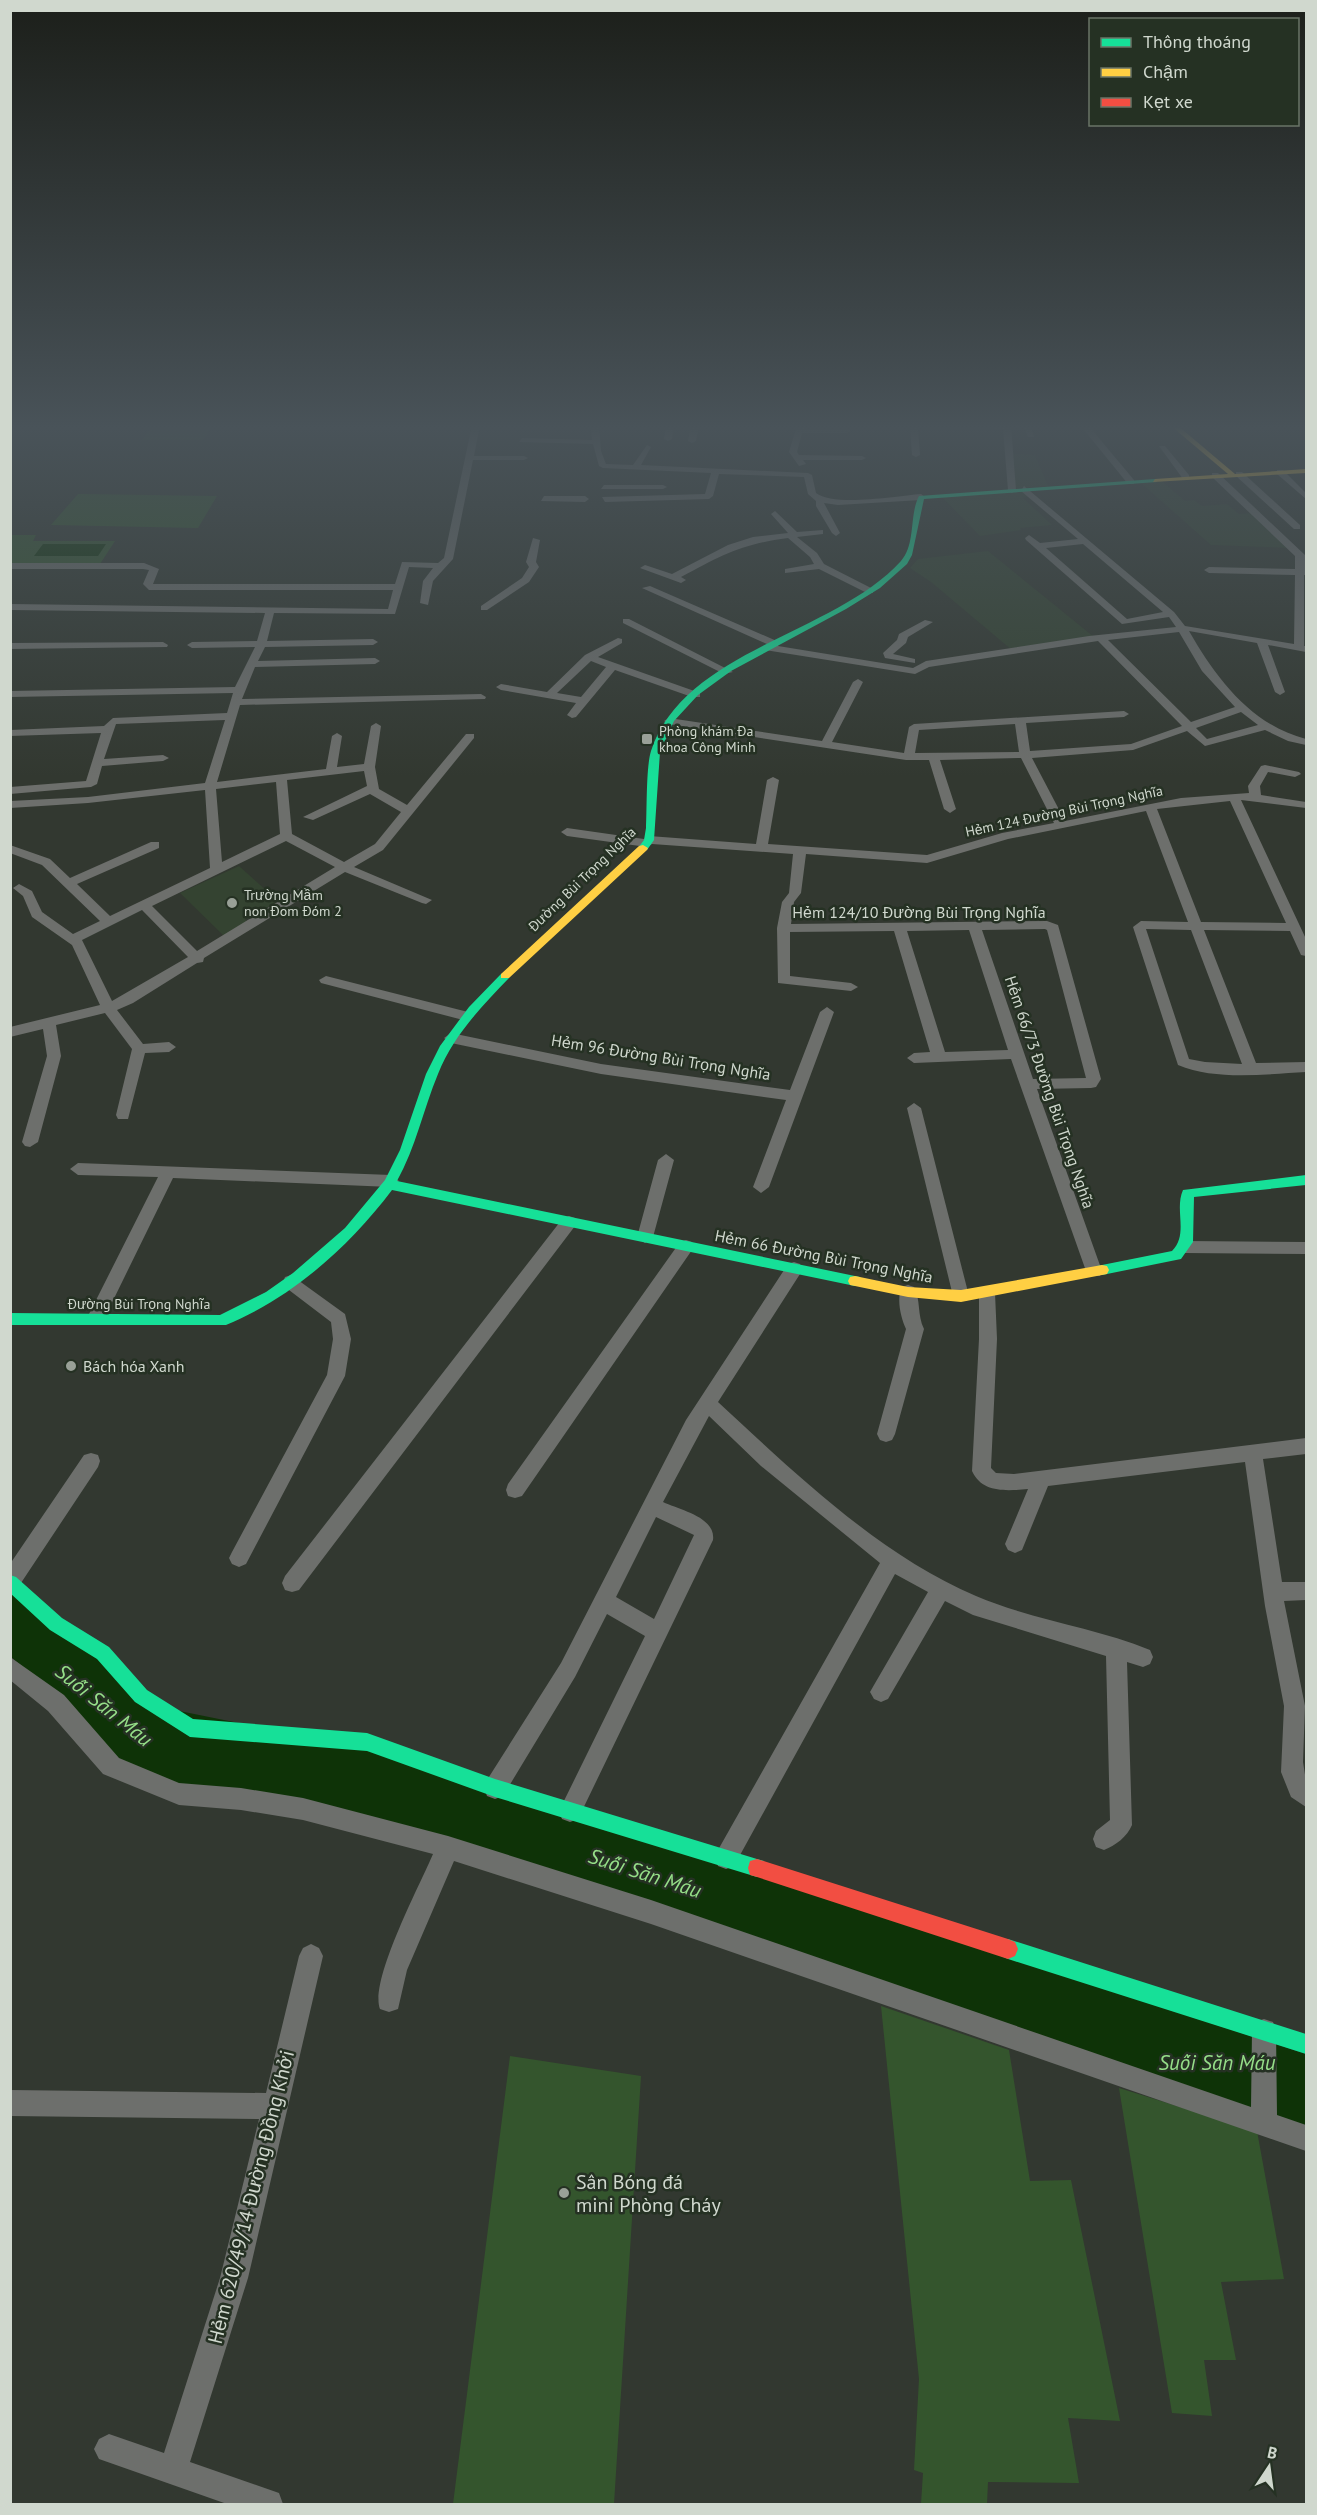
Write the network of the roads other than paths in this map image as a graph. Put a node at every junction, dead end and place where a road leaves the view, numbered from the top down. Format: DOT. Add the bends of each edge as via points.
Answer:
graph roads {
  1 [pos="451,542"];
  2 [pos="535,542"];
  3 [pos="752,542"];
  4 [pos="800,542"];
  5 [pos="912,542"];
  6 [pos="1034,542"];
  7 [pos="1072,542"];
  8 [pos="1086,542"];
  9 [pos="1288,542"];
  10 [pos="1039,546"];
  11 [pos="10,566"];
  12 [pos="78,566"];
  13 [pos="440,566"];
  14 [pos="820,566"];
  15 [pos="645,568"];
  16 [pos="1209,570"];
  17 [pos="788,571"];
  18 [pos="1304,571"];
  19 [pos="671,577"];
  20 [pos="92,578"];
  21 [pos="684,581"];
  22 [pos="399,587"];
  23 [pos="870,591"];
  24 [pos="1303,599"];
  25 [pos="425,603"];
  26 [pos="10,607"];
  27 [pos="483,608"];
  28 [pos="270,612"];
  29 [pos="1171,614"];
  30 [pos="626,621"];
  31 [pos="928,622"];
  32 [pos="1185,628"];
  33 [pos="1101,638"];
  34 [pos="1261,640"];
  35 [pos="618,641"];
  36 [pos="373,642"];
  37 [pos="261,644"];
  38 [pos="163,645"];
  39 [pos="192,645"];
  40 [pos="10,646"];
  41 [pos="772,646"];
  42 [pos="1303,648"];
  43 [pos="591,657"];
  44 [pos="375,661"];
  45 [pos="252,664"];
  46 [pos="926,664"];
  47 [pos="612,666"];
  48 [pos="728,672"];
  49 [pos="858,682"];
  50 [pos="501,687"];
  51 [pos="239,690"];
  52 [pos="1280,692"];
  53 [pos="10,694"];
  54 [pos="696,694"];
  55 [pos="549,695"];
  56 [pos="481,697"];
  57 [pos="584,701"];
  58 [pos="237,702"];
  59 [pos="1244,707"];
  60 [pos="1124,714"];
  61 [pos="572,715"];
  62 [pos="232,716"];
  63 [pos="1020,720"];
  64 [pos="669,721"];
  65 [pos="376,726"];
  66 [pos="1266,726"];
  67 [pos="1186,727"];
  68 [pos="107,729"];
  69 [pos="10,733"];
  70 [pos="337,736"];
  71 [pos="470,736"];
  72 [pos="1306,742"];
  73 [pos="825,745"];
  74 [pos="1025,755"];
  75 [pos="934,756"];
  76 [pos="909,757"];
  77 [pos="163,758"];
  78 [pos="98,763"];
  79 [pos="369,767"];
  80 [pos="331,771"];
  81 [pos="1295,774"];
  82 [pos="281,777"];
  83 [pos="773,780"];
  84 [pos="210,786"];
  85 [pos="373,788"];
  86 [pos="1234,797"];
  87 [pos="1256,797"];
  88 [pos="11,798"];
  89 [pos="1306,806"];
  90 [pos="1151,808"];
  91 [pos="950,809"];
  92 [pos="408,811"];
  93 [pos="309,817"];
  94 [pos="1061,825"];
  95 [pos="567,832"];
  96 [pos="286,836"];
  97 [pos="648,842"];
  98 [pos="155,845"];
  99 [pos="761,847"];
  100 [pos="10,849"];
  101 [pos="800,850"];
  102 [pos="216,868"];
  103 [pos="346,868"];
  104 [pos="69,883"];
  105 [pos="19,888"];
  106 [pos="426,900"];
  107 [pos="144,905"];
  108 [pos="110,922"];
  109 [pos="974,925"];
  110 [pos="1196,926"];
  111 [pos="899,927"];
  112 [pos="1296,927"];
  113 [pos="784,928"];
  114 [pos="75,942"];
  115 [pos="1306,952"];
  116 [pos="198,959"];
  117 [pos="326,980"];
  118 [pos="851,987"];
  119 [pos="108,1008"];
  120 [pos="827,1012"];
  121 [pos="467,1016"];
  122 [pos="49,1023"];
  123 [pos="10,1032"];
  124 [pos="451,1038"];
  125 [pos="169,1047"];
  126 [pos="139,1049"];
  127 [pos="1017,1054"];
  128 [pos="939,1057"];
  129 [pos="914,1058"];
  130 [pos="1306,1066"];
  131 [pos="1250,1067"];
  132 [pos="1028,1084"];
  133 [pos="796,1096"];
  134 [pos="914,1108"];
  135 [pos="123,1115"];
  136 [pos="30,1142"];
  137 [pos="666,1160"];
  138 [pos="78,1169"];
  139 [pos="168,1172"];
  140 [pos="1306,1180"];
  141 [pos="389,1182"];
  142 [pos="761,1187"];
  143 [pos="569,1222"];
  144 [pos="645,1238"];
  145 [pos="686,1246"];
  146 [pos="1185,1247"];
  147 [pos="1306,1248"];
  148 [pos="794,1269"];
  149 [pos="1094,1271"];
  150 [pos="291,1282"];
  151 [pos="908,1292"];
  152 [pos="987,1293"];
  153 [pos="961,1296"];
  154 [pos="10,1319"];
  155 [pos="95,1320"];
  156 [pos="707,1403"];
  157 [pos="886,1434"];
  158 [pos="1306,1446"];
  159 [pos="1253,1453"];
  160 [pos="91,1461"];
  161 [pos="1041,1479"];
  162 [pos="515,1490"];
  163 [pos="650,1505"];
  164 [pos="1015,1544"];
  165 [pos="238,1558"];
  166 [pos="892,1560"];
  167 [pos="10,1582"];
  168 [pos="292,1583"];
  169 [pos="1273,1589"];
  170 [pos="940,1590"];
  171 [pos="1306,1591"];
  172 [pos="602,1600"];
  173 [pos="658,1632"];
  174 [pos="1116,1648"];
  175 [pos="1143,1657"];
  176 [pos="10,1667"];
  177 [pos="881,1692"];
  178 [pos="495,1788"];
  179 [pos="1306,1796"];
  180 [pos="570,1811"];
  181 [pos="1104,1839"];
  182 [pos="448,1847"];
  183 [pos="726,1858"];
  184 [pos="311,1956"];
  185 [pos="389,2000"];
  186 [pos="1264,2031"];
  187 [pos="1306,2044"];
  188 [pos="10,2103"];
  189 [pos="276,2106"];
  190 [pos="1264,2123"];
  191 [pos="1306,2138"];
  192 [pos="109,2448"];
  193 [pos="173,2471"];
  194 [pos="267,2504"];
  1 -- 13 [label="street" via="448,559"];
  2 -- 27 [label="street" via="531,562 534,567 528,579"];
  3 -- 19 [label="street" via="731,547"];
  4 -- 14 [label="street"];
  5 -- 23 [label="street, Đường Bùi Trọng Nghĩa" via="908,557"];
  6 -- 10 [label="street"];
  7 -- 10 [label="street"];
  8 -- 29 [label="street"];
  9 -- 18 [label="street" via="1300,555"];
  10 -- 29 [label="street" via="1125,622"];
  11 -- 12 [label="street"];
  12 -- 20 [label="street" via="78,574"];
  12 -- 22 [label="street" via="144,566 154,569 149,587"];
  13 -- 22 [label="street" via="405,564"];
  13 -- 25 [label="street" via="428,580"];
  14 -- 17 [label="street"];
  14 -- 23 [label="street"];
  15 -- 19 [label="street"];
  16 -- 18 [label="street"];
  18 -- 24 [label="street"];
  19 -- 21 [label="street"];
  19 -- 41 [label="street" via="647,588"];
  22 -- 28 [label="street" via="392,612"];
  23 -- 41 [label="street, Đường Bùi Trọng Nghĩa"];
  24 -- 42 [label="street"];
  26 -- 28 [label="street"];
  28 -- 37 [label="street"];
  29 -- 32 [label="street"];
  30 -- 48 [label="street"];
  31 -- 46 [label="street" via="903,636 888,653"];
  32 -- 33 [label="street"];
  32 -- 34 [label="street"];
  32 -- 59 [label="street" via="1207,670"];
  33 -- 46 [label="street"];
  33 -- 67 [label="street"];
  34 -- 42 [label="street"];
  34 -- 52 [label="street"];
  35 -- 43 [label="street"];
  36 -- 37 [label="street"];
  37 -- 39 [label="street"];
  37 -- 45 [label="street"];
  38 -- 40 [label="street"];
  41 -- 46 [label="street" via="915,671"];
  41 -- 48 [label="street, Đường Bùi Trọng Nghĩa"];
  43 -- 47 [label="street"];
  43 -- 55 [label="street"];
  44 -- 45 [label="street"];
  45 -- 51 [label="street"];
  47 -- 54 [label="street"];
  47 -- 57 [label="street"];
  48 -- 54 [label="street, Đường Bùi Trọng Nghĩa"];
  49 -- 73 [label="street"];
  50 -- 55 [label="street"];
  51 -- 53 [label="street"];
  51 -- 58 [label="street"];
  54 -- 64 [label="street, Đường Bùi Trọng Nghĩa"];
  55 -- 57 [label="street"];
  56 -- 58 [label="street"];
  57 -- 61 [label="street"];
  58 -- 62 [label="street"];
  59 -- 66 [label="street"];
  59 -- 67 [label="street"];
  60 -- 63 [label="street"];
  62 -- 68 [label="street" via="119,719"];
  62 -- 84 [label="street"];
  63 -- 74 [label="street"];
  63 -- 76 [label="street" via="914,727"];
  64 -- 73 [label="street"];
  64 -- 97 [label="street, Đường Bùi Trọng Nghĩa" via="658,740"];
  65 -- 79 [label="street"];
  66 -- 67 [label="street" via="1209,744"];
  66 -- 72 [label="street"];
  67 -- 74 [label="street" via="1132,747"];
  68 -- 69 [label="street"];
  68 -- 78 [label="street"];
  70 -- 80 [label="street"];
  71 -- 92 [label="street"];
  73 -- 76 [label="street"];
  74 -- 75 [label="street"];
  74 -- 94 [label="street"];
  75 -- 76 [label="street"];
  75 -- 91 [label="street"];
  77 -- 78 [label="street"];
  78 -- 88 [label="street" via="91,784"];
  79 -- 80 [label="street"];
  79 -- 85 [label="street"];
  80 -- 82 [label="street"];
  81 -- 87 [label="street" via="1265,768 1254,786"];
  82 -- 84 [label="street"];
  82 -- 96 [label="street"];
  83 -- 99 [label="street"];
  84 -- 88 [label="street" via="88,800"];
  84 -- 102 [label="street"];
  85 -- 92 [label="street"];
  85 -- 93 [label="street"];
  86 -- 87 [label="street, Hẻm 124 Đường Bùi Trọng Nghĩa"];
  86 -- 90 [label="street, Hẻm 124 Đường Bùi Trọng Nghĩa"];
  86 -- 112 [label="street"];
  87 -- 89 [label="street, Hẻm 124 Đường Bùi Trọng Nghĩa"];
  90 -- 94 [label="street, Hẻm 124 Đường Bùi Trọng Nghĩa"];
  90 -- 110 [label="street"];
  92 -- 103 [label="street" via="379,847"];
  94 -- 101 [label="street, Hẻm 124 Đường Bùi Trọng Nghĩa" via="927,859"];
  95 -- 97 [label="street, Hẻm 124 Đường Bùi Trọng Nghĩa"];
  96 -- 102 [label="street"];
  96 -- 103 [label="street"];
  97 -- 99 [label="street, Hẻm 124 Đường Bùi Trọng Nghĩa"];
  97 -- 121 [label="street, Đường Bùi Trọng Nghĩa"];
  98 -- 104 [label="street"];
  99 -- 101 [label="street, Hẻm 124 Đường Bùi Trọng Nghĩa"];
  100 -- 104 [label="street" via="46,862"];
  101 -- 113 [label="street, Hẻm 124/10 Đường Bùi Trọng Nghĩa" via="795,893 788,902"];
  102 -- 107 [label="street"];
  103 -- 106 [label="street"];
  103 -- 116 [label="street" via="297,894"];
  104 -- 108 [label="street"];
  105 -- 114 [label="street" via="28,894 37,914"];
  107 -- 108 [label="street"];
  107 -- 116 [label="street"];
  108 -- 114 [label="street" via="78,935"];
  109 -- 111 [label="street, Hẻm 124/10 Đường Bùi Trọng Nghĩa"];
  109 -- 127 [label="street, Hẻm 66/73 Đường Bùi Trọng Nghĩa"];
  109 -- 132 [label="street, Hẻm 124/10 Đường Bùi Trọng Nghĩa" via="1053,928 1094,1079 1091,1083"];
  110 -- 112 [label="street"];
  110 -- 131 [label="street"];
  110 -- 131 [label="street" via="1139,927 1183,1062 1193,1067"];
  111 -- 113 [label="street, Hẻm 124/10 Đường Bùi Trọng Nghĩa"];
  111 -- 128 [label="street"];
  112 -- 115 [label="street"];
  113 -- 118 [label="street" via="783,980"];
  114 -- 119 [label="street"];
  116 -- 119 [label="street"];
  117 -- 121 [label="street"];
  119 -- 122 [label="street"];
  119 -- 126 [label="street"];
  120 -- 133 [label="street"];
  121 -- 124 [label="street, Đường Bùi Trọng Nghĩa"];
  122 -- 123 [label="street"];
  122 -- 136 [label="street" via="54,1056"];
  124 -- 133 [label="street, Hẻm 96 Đường Bùi Trọng Nghĩa" via="601,1070"];
  124 -- 141 [label="street, Đường Bùi Trọng Nghĩa" via="436,1064 401,1162"];
  125 -- 126 [label="street"];
  126 -- 135 [label="street"];
  127 -- 128 [label="street"];
  127 -- 132 [label="street, Hẻm 66/73 Đường Bùi Trọng Nghĩa"];
  128 -- 129 [label="street"];
  130 -- 131 [label="street"];
  132 -- 149 [label="street, Hẻm 66/73 Đường Bùi Trọng Nghĩa"];
  133 -- 142 [label="street"];
  134 -- 153 [label="street"];
  137 -- 144 [label="street"];
  138 -- 139 [label="street"];
  139 -- 141 [label="street"];
  139 -- 155 [label="street"];
  140 -- 146 [label="street" via="1188,1193 1185,1200 1189,1241"];
  141 -- 143 [label="street, Hẻm 66 Đường Bùi Trọng Nghĩa"];
  141 -- 150 [label="street, Đường Bùi Trọng Nghĩa"];
  143 -- 144 [label="street, Hẻm 66 Đường Bùi Trọng Nghĩa"];
  143 -- 168 [label="street"];
  144 -- 145 [label="street, Hẻm 66 Đường Bùi Trọng Nghĩa"];
  145 -- 148 [label="street, Hẻm 66 Đường Bùi Trọng Nghĩa"];
  145 -- 162 [label="street"];
  146 -- 147 [label="street"];
  146 -- 149 [label="street, Hẻm 66 Đường Bùi Trọng Nghĩa" via="1176,1255"];
  148 -- 151 [label="street, Hẻm 66 Đường Bùi Trọng Nghĩa"];
  148 -- 156 [label="street"];
  149 -- 152 [label="street, Hẻm 66 Đường Bùi Trọng Nghĩa"];
  150 -- 155 [label="street, Đường Bùi Trọng Nghĩa" via="256,1307 221,1321"];
  150 -- 165 [label="street" via="339,1319 342,1339 336,1376"];
  151 -- 153 [label="street, Hẻm 66 Đường Bùi Trọng Nghĩa"];
  151 -- 157 [label="street" via="910,1319 915,1329"];
  152 -- 153 [label="street, Hẻm 66 Đường Bùi Trọng Nghĩa"];
  152 -- 161 [label="street" via="981,1471 992,1481"];
  154 -- 155 [label="street, Đường Bùi Trọng Nghĩa"];
  156 -- 163 [label="street"];
  156 -- 166 [label="street" via="768,1460"];
  158 -- 159 [label="street"];
  159 -- 161 [label="street"];
  159 -- 169 [label="street"];
  160 -- 167 [label="street"];
  161 -- 164 [label="street"];
  163 -- 172 [label="street"];
  163 -- 173 [label="street" via="704,1533"];
  166 -- 170 [label="street"];
  166 -- 183 [label="street"];
  167 -- 178 [label="street" via="56,1624 103,1653 141,1696 190,1728 368,1742"];
  169 -- 171 [label="street"];
  169 -- 179 [label="street" via="1275,1618 1294,1700 1292,1769 1296,1785"];
  170 -- 174 [label="street" via="973,1605"];
  170 -- 177 [label="street"];
  172 -- 173 [label="street"];
  172 -- 178 [label="street" via="568,1670"];
  173 -- 180 [label="street"];
  174 -- 175 [label="street"];
  174 -- 181 [label="street" via="1121,1825"];
  176 -- 182 [label="street" via="56,1703 111,1766 179,1794 303,1809"];
  178 -- 180 [label="street"];
  180 -- 183 [label="street"];
  182 -- 185 [label="street" via="395,1969"];
  182 -- 190 [label="street" via="651,1912"];
  183 -- 186 [label="street"];
  184 -- 189 [label="street, Hẻm 620/49/14 Đường Đồng Khởi"];
  186 -- 187 [label="street"];
  186 -- 190 [label="street"];
  188 -- 189 [label="street"];
  189 -- 193 [label="street, Hẻm 620/49/14 Đường Đồng Khởi" via="229,2296"];
  190 -- 191 [label="street"];
  192 -- 193 [label="street"];
  193 -- 194 [label="street"];
}
